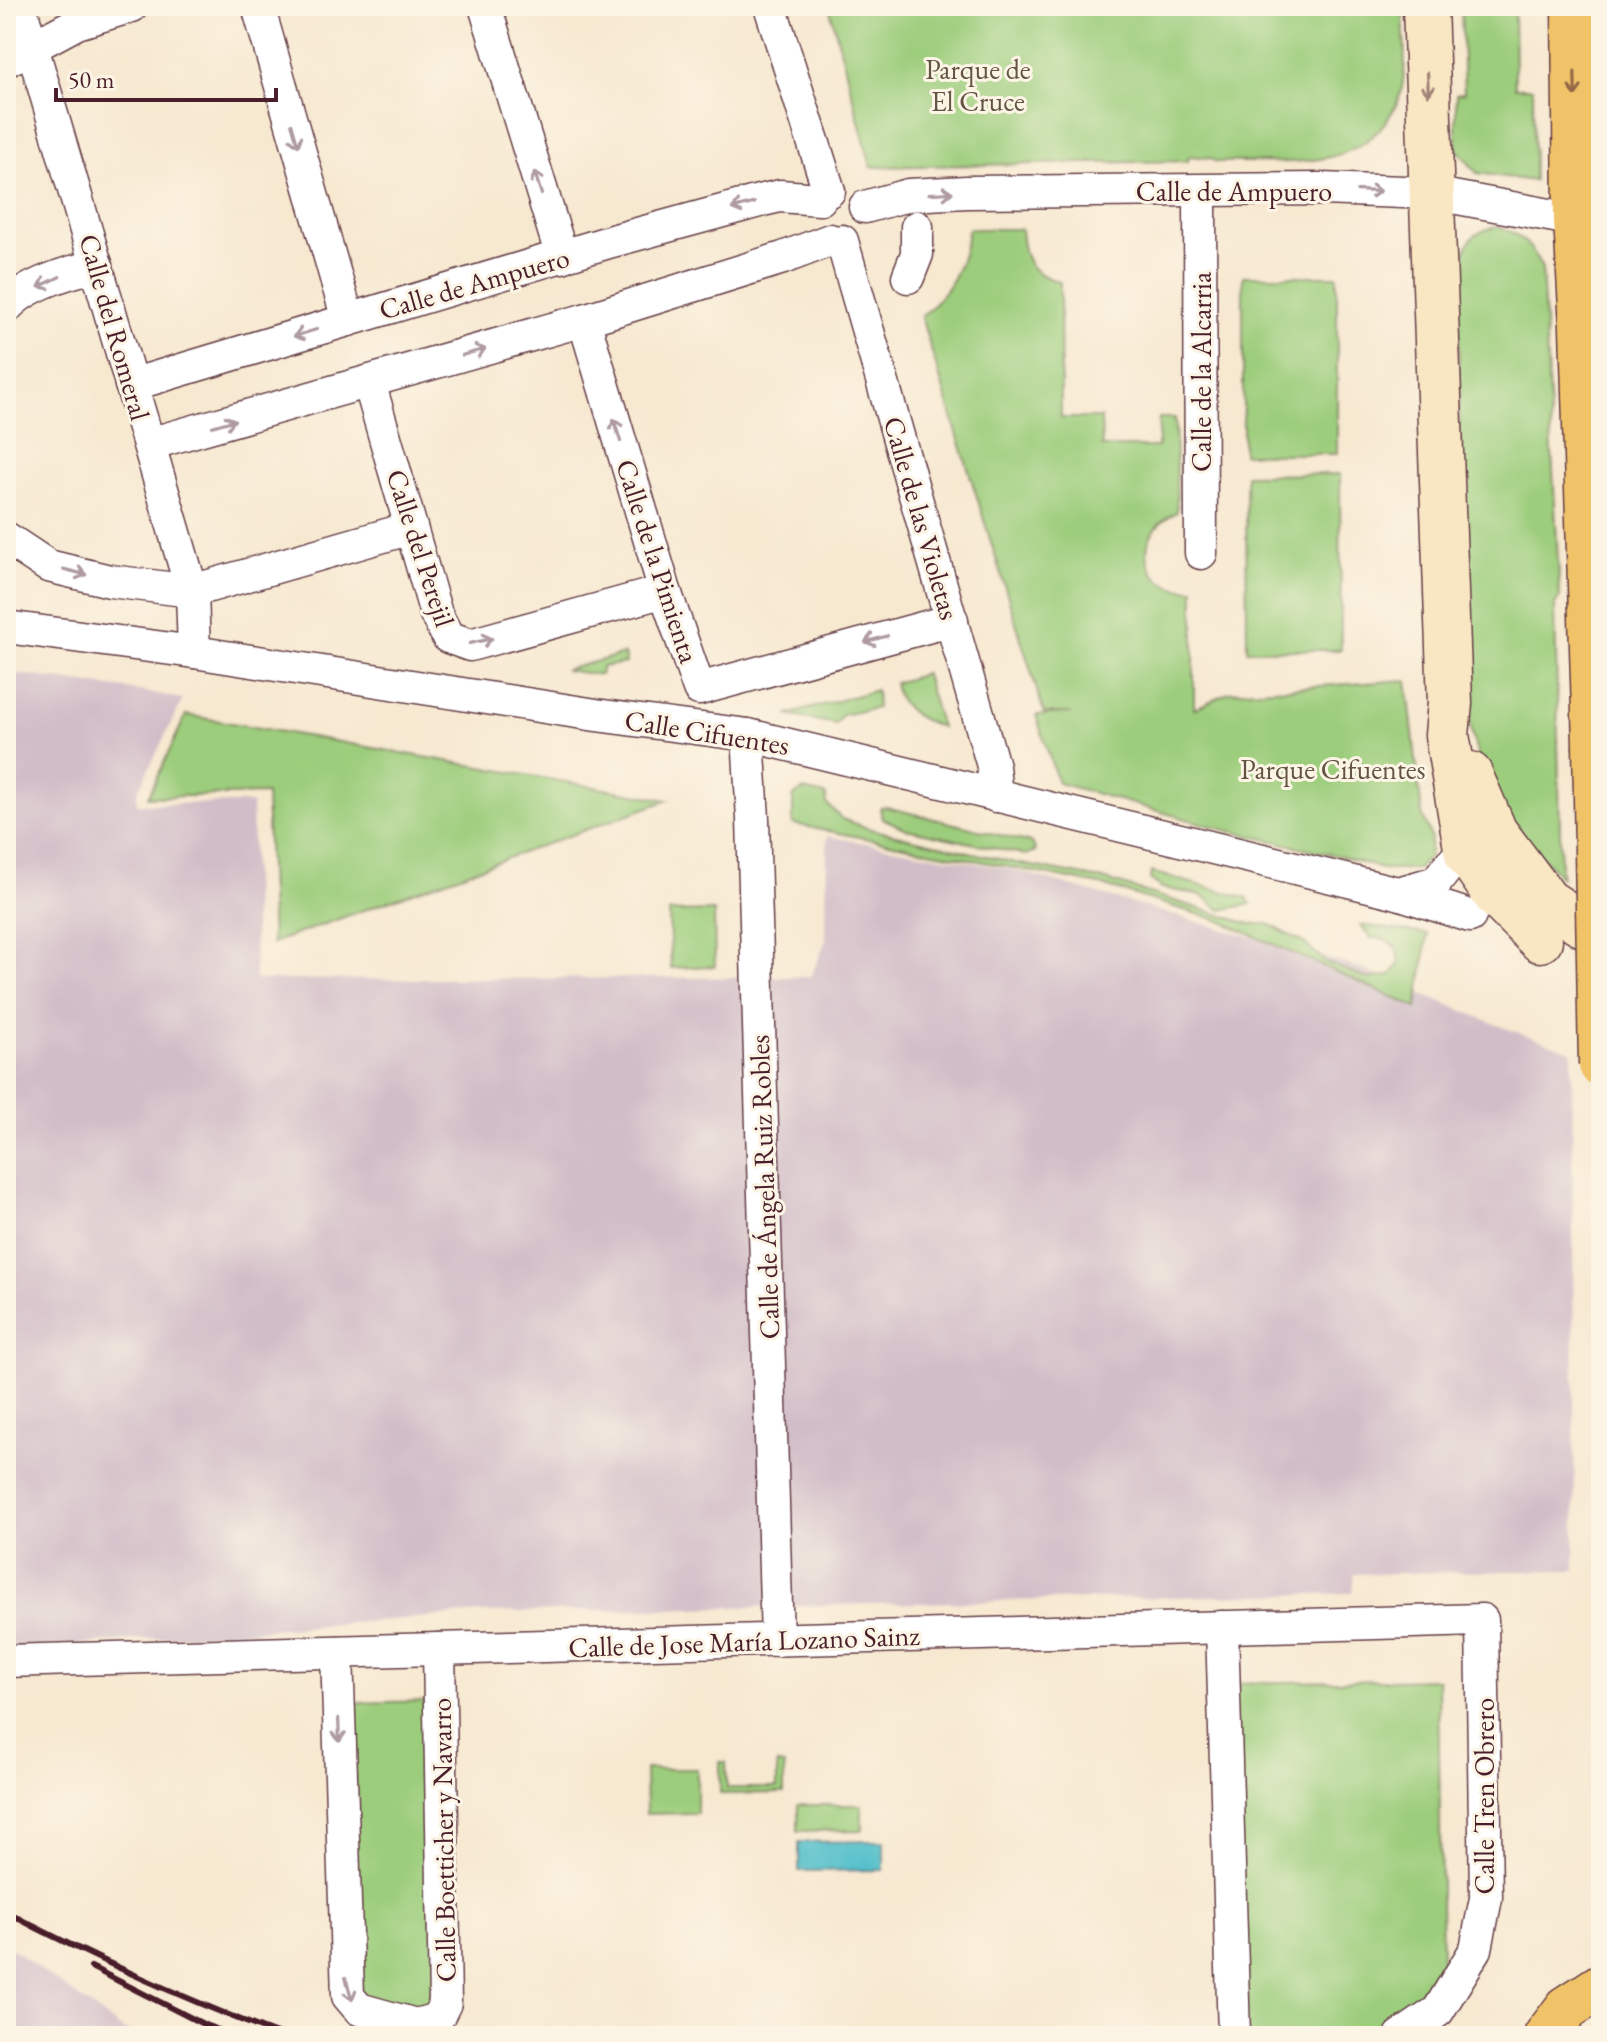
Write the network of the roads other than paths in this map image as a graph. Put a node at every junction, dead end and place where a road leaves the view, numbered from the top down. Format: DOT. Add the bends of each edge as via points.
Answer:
graph roads {
  1 [pos="20,6"];
  2 [pos="132,6"];
  3 [pos="258,6"];
  4 [pos="485,6"];
  5 [pos="770,6"];
  6 [pos="1425,6"];
  7 [pos="1574,6"];
  8 [pos="19,54"];
  9 [pos="1200,191"];
  10 [pos="1431,193"];
  11 [pos="824,195"];
  12 [pos="865,207"];
  13 [pos="1589,216"];
  14 [pos="917,227"];
  15 [pos="836,240"];
  16 [pos="562,257"];
  17 [pos="97,266"];
  18 [pos="908,277"];
  19 [pos="6,308"];
  20 [pos="348,320"];
  21 [pos="584,320"];
  22 [pos="369,382"];
  23 [pos="131,385"];
  24 [pos="149,444"];
  25 [pos="411,528"];
  26 [pos="6,538"];
  27 [pos="1201,553"];
  28 [pos="192,591"];
  29 [pos="665,591"];
  30 [pos="952,620"];
  31 [pos="6,627"];
  32 [pos="194,652"];
  33 [pos="748,735"];
  34 [pos="996,796"];
  35 [pos="1488,878"];
  36 [pos="1398,893"];
  37 [pos="1601,936"];
  38 [pos="1601,942"];
  39 [pos="1601,963"];
  40 [pos="1601,1065"];
  41 [pos="1482,1620"];
  42 [pos="1222,1627"];
  43 [pos="777,1640"];
  44 [pos="439,1649"];
  45 [pos="337,1652"];
  46 [pos="6,1661"];
  47 [pos="1601,1986"];
  48 [pos="1234,2036"];
  49 [pos="1401,2036"];
  50 [pos="1546,2036"];
  1 -- 8 [label="street, Calle del Romeral"];
  2 -- 8 [label="street" via="77,23"];
  3 -- 20 [label="street, one-way"];
  16 -- 4 [label="street, one-way"];
  5 -- 11 [label="street"];
  6 -- 10 [label="street, one-way"];
  7 -- 13 [label="main road, one-way"];
  8 -- 17 [label="street, Calle del Romeral"];
  9 -- 10 [label="street, Calle de Ampuero, one-way"];
  12 -- 9 [label="street, Calle de Ampuero, one-way" via="908,195 967,192"];
  9 -- 27 [label="street, Calle de la Alcarria"];
  10 -- 13 [label="street, Calle de Ampuero"];
  10 -- 35 [label="street" via="1450,703 1474,787 1495,832"];
  11 -- 12 [label="street" via="847,190"];
  11 -- 15 [label="street" via="815,206 815,222 823,235"];
  11 -- 16 [label="street, Calle de Ampuero, one-way" via="780,196"];
  12 -- 15 [label="street" via="862,229 850,240"];
  13 -- 40 [label="main road, bridge"];
  14 -- 18 [label="street" via="917,254"];
  15 -- 21 [label="street"];
  15 -- 30 [label="street, Calle de las Violetas"];
  16 -- 20 [label="street, Calle de Ampuero"];
  17 -- 19 [label="street, one-way" via="71,271 13,299"];
  17 -- 23 [label="street, Calle del Romeral"];
  20 -- 23 [label="street, Calle de Ampuero, one-way"];
  22 -- 21 [label="street, one-way"];
  29 -- 21 [label="street, Calle de la Pimienta, one-way"];
  24 -- 22 [label="street, one-way"];
  22 -- 25 [label="street, Calle del Perejil"];
  23 -- 24 [label="street, Calle del Romeral"];
  24 -- 28 [label="street, Calle del Romeral"];
  25 -- 28 [label="street"];
  25 -- 29 [label="street, Calle del Perejil, one-way" via="436,614 448,637 470,645"];
  26 -- 28 [label="street, one-way" via="48,566 110,581"];
  28 -- 32 [label="street, Calle del Romeral"];
  30 -- 29 [label="street, Calle de la Pimienta, one-way" via="699,689"];
  30 -- 34 [label="street, Calle de las Violetas" via="993,766"];
  31 -- 32 [label="street, Calle Cifuentes"];
  32 -- 33 [label="street, Calle Cifuentes"];
  33 -- 34 [label="street, Calle Cifuentes"];
  33 -- 43 [label="street, Calle de Ángela Ruiz Robles"];
  34 -- 36 [label="street, Calle Cifuentes"];
  35 -- 36 [label="street, Calle Cifuentes"];
  35 -- 36 [label="street" via="1451,863 1436,882"];
  35 -- 37 [label="street" via="1547,901"];
  35 -- 38 [label="street" via="1571,933"];
  35 -- 39 [label="street" via="1540,940"];
  41 -- 42 [label="street, Calle de Jose María Lozano Sainz"];
  41 -- 49 [label="street, Calle Tren Obrero" via="1486,1898 1476,1949 1438,2011"];
  42 -- 43 [label="street, Calle de Jose María Lozano Sainz"];
  42 -- 48 [label="street"];
  43 -- 44 [label="street, Calle de Jose María Lozano Sainz"];
  44 -- 45 [label="street, Calle de Jose María Lozano Sainz"];
  45 -- 44 [label="street, Calle Boetticher y Navarro, one-way" via="348,1996 359,2009 416,2025 437,2019 445,2003"];
  45 -- 46 [label="street, Calle de Jose María Lozano Sainz"];
  47 -- 50 [label="main road" via="1567,2008"];
}
